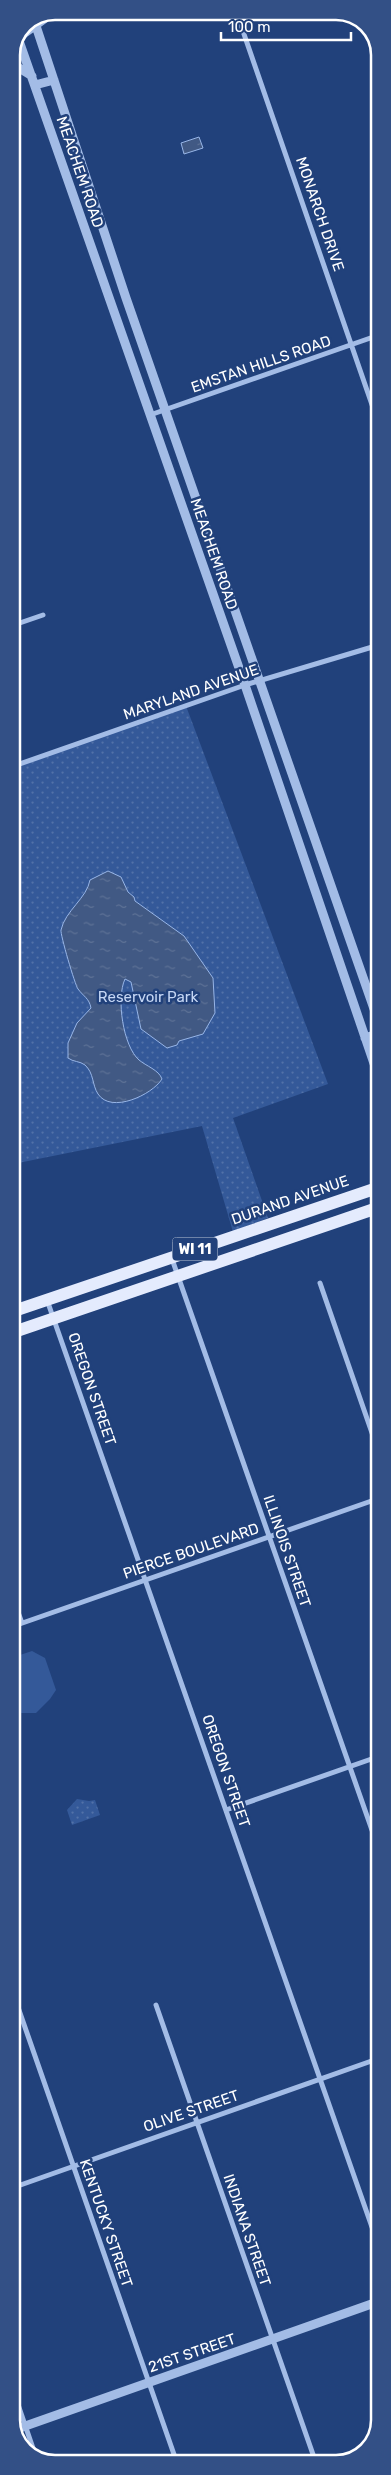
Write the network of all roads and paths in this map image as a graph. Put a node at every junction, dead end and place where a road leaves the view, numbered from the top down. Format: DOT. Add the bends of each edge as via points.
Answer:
graph roads {
  1 [pos="239,20"];
  2 [pos="36,26"];
  3 [pos="21,47"];
  4 [pos="20,70"];
  5 [pos="54,80"];
  6 [pos="34,81"];
  7 [pos="86,178"];
  8 [pos="70,184"];
  9 [pos="126,298"];
  10 [pos="112,303"];
  11 [pos="371,338"];
  12 [pos="352,345"];
  13 [pos="371,399"];
  14 [pos="166,409"];
  15 [pos="150,414"];
  16 [pos="210,538"];
  17 [pos="196,544"];
  18 [pos="43,615"];
  19 [pos="20,623"];
  20 [pos="371,648"];
  21 [pos="260,681"];
  22 [pos="246,685"];
  23 [pos="20,764"];
  24 [pos="297,789"];
  25 [pos="281,795"];
  26 [pos="340,915"];
  27 [pos="324,921"];
  28 [pos="371,1001"];
  29 [pos="371,1036"];
  30 [pos="365,1038"];
  31 [pos="371,1055"];
  32 [pos="371,1190"];
  33 [pos="371,1210"];
  34 [pos="171,1258"];
  35 [pos="178,1275"];
  36 [pos="320,1283"];
  37 [pos="47,1300"];
  38 [pos="20,1309"];
  39 [pos="54,1318"];
  40 [pos="20,1330"];
  41 [pos="371,1430"];
  42 [pos="371,1501"];
  43 [pos="269,1537"];
  44 [pos="146,1580"];
  45 [pos="20,1617"];
  46 [pos="22,1623"];
  47 [pos="371,1759"];
  48 [pos="349,1766"];
  49 [pos="226,1810"];
  50 [pos="371,1828"];
  51 [pos="156,2005"];
  52 [pos="20,2013"];
  53 [pos="371,2061"];
  54 [pos="320,2079"];
  55 [pos="197,2122"];
  56 [pos="73,2166"];
  57 [pos="20,2185"];
  58 [pos="371,2224"];
  59 [pos="371,2304"];
  60 [pos="272,2339"];
  61 [pos="148,2382"];
  62 [pos="20,2411"];
  63 [pos="25,2426"];
  64 [pos="21,2428"];
  65 [pos="32,2446"];
  66 [pos="174,2455"];
  67 [pos="313,2455"];
  1 -- 12 [label="street, MONARCH DRIVE"];
  2 -- 5 [label="street, MEACHEM ROAD"];
  3 -- 6 [label="street, MEACHEM ROAD"];
  4 -- 6 [label="street"];
  5 -- 6 [label="street"];
  5 -- 7 [label="street, MEACHEM ROAD"];
  6 -- 8 [label="street, MEACHEM ROAD"];
  7 -- 8 [label="street"];
  7 -- 9 [label="street, MEACHEM ROAD"];
  8 -- 10 [label="street, MEACHEM ROAD"];
  9 -- 10 [label="street"];
  9 -- 14 [label="street, MEACHEM ROAD"];
  10 -- 15 [label="street, MEACHEM ROAD"];
  11 -- 12 [label="street, EMSTAN HILLS ROAD"];
  12 -- 13 [label="street, MONARCH DRIVE"];
  12 -- 14 [label="street, EMSTAN HILLS ROAD"];
  14 -- 15 [label="street, EMSTAN HILLS ROAD"];
  14 -- 16 [label="street, MEACHEM ROAD"];
  15 -- 17 [label="street, MEACHEM ROAD"];
  16 -- 17 [label="street"];
  16 -- 21 [label="street, MEACHEM ROAD"];
  17 -- 22 [label="street, MEACHEM ROAD"];
  18 -- 19 [label="street"];
  20 -- 21 [label="street, MARYLAND AVENUE"];
  21 -- 22 [label="street, MARYLAND AVENUE"];
  21 -- 24 [label="street, MEACHEM ROAD"];
  22 -- 23 [label="street, MARYLAND AVENUE"];
  22 -- 25 [label="street, MEACHEM ROAD"];
  24 -- 25 [label="street"];
  24 -- 26 [label="street, MEACHEM ROAD"];
  25 -- 27 [label="street, MEACHEM ROAD"];
  26 -- 27 [label="street"];
  26 -- 28 [label="street, MEACHEM ROAD"];
  27 -- 30 [label="street, MEACHEM ROAD"];
  29 -- 30 [label="street"];
  30 -- 31 [label="street, MEACHEM ROAD"];
  32 -- 34 [label="main road, DURAND AVENUE / WI 11"];
  33 -- 35 [label="main road, WI 11"];
  34 -- 35 [label="street, ILLINOIS STREET"];
  34 -- 37 [label="main road, DURAND AVENUE / WI 11"];
  35 -- 39 [label="main road, WI 11"];
  35 -- 43 [label="street, ILLINOIS STREET"];
  36 -- 41 [label="street"];
  37 -- 38 [label="main road, DURAND AVENUE / WI 11"];
  37 -- 39 [label="street, OREGON STREET"];
  39 -- 40 [label="main road, WI 11"];
  39 -- 44 [label="street, OREGON STREET"];
  42 -- 43 [label="street, PIERCE BOULEVARD"];
  43 -- 44 [label="street, PIERCE BOULEVARD"];
  43 -- 48 [label="street, ILLINOIS STREET"];
  44 -- 46 [label="street, PIERCE BOULEVARD"];
  44 -- 49 [label="street, OREGON STREET"];
  45 -- 46 [label="street"];
  47 -- 48 [label="street"];
  48 -- 49 [label="street"];
  48 -- 50 [label="street, ILLINOIS STREET"];
  49 -- 54 [label="street, OREGON STREET"];
  51 -- 55 [label="street, INDIANA STREET"];
  52 -- 56 [label="street, KENTUCKY STREET"];
  53 -- 54 [label="street, OLIVE STREET"];
  54 -- 55 [label="street, OLIVE STREET"];
  54 -- 58 [label="street, OREGON STREET"];
  55 -- 56 [label="street, OLIVE STREET"];
  55 -- 60 [label="street, INDIANA STREET"];
  56 -- 57 [label="street, OLIVE STREET"];
  56 -- 61 [label="street, KENTUCKY STREET"];
  59 -- 60 [label="street, 21ST STREET"];
  60 -- 61 [label="street, 21ST STREET"];
  60 -- 67 [label="street, INDIANA STREET"];
  61 -- 63 [label="street, 21ST STREET"];
  61 -- 66 [label="street, KENTUCKY STREET"];
  62 -- 63 [label="street"];
  63 -- 64 [label="street, 21ST STREET"];
  63 -- 65 [label="street"];
}
